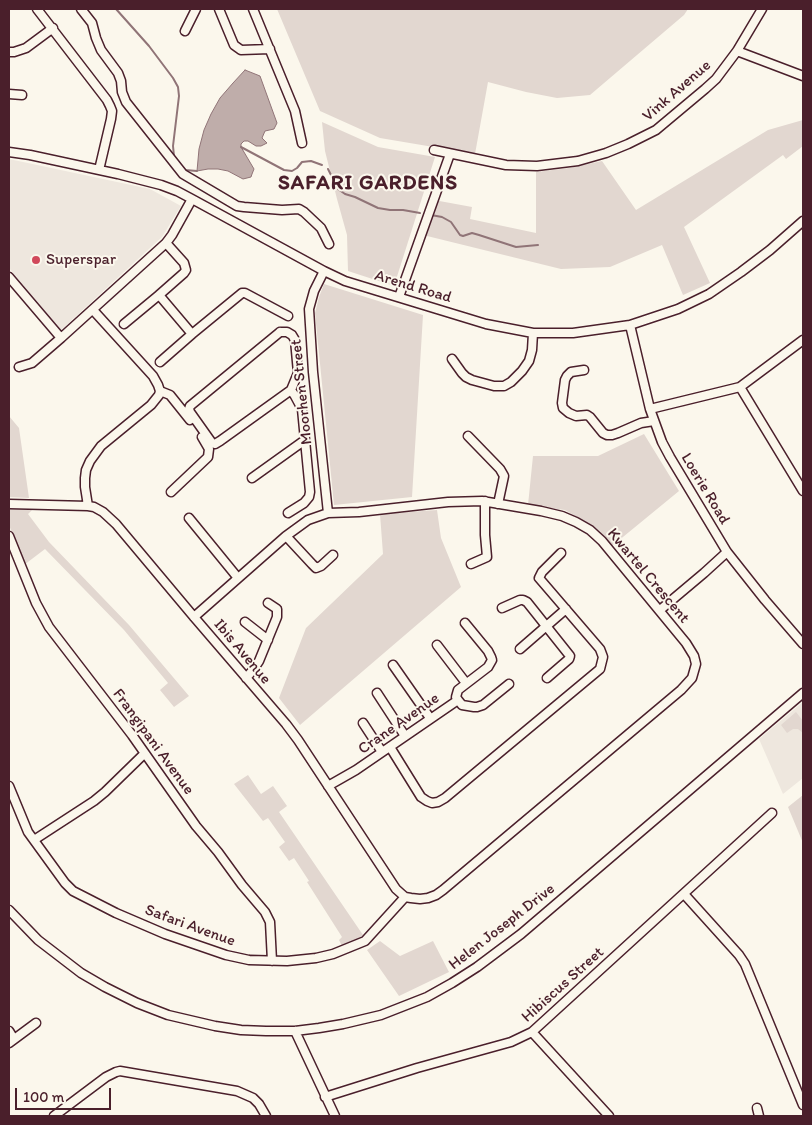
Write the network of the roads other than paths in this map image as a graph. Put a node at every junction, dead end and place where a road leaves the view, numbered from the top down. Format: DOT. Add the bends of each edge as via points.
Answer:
graph roads {
  1 [pos="37,9"];
  2 [pos="81,9"];
  3 [pos="196,9"];
  4 [pos="219,9"];
  5 [pos="253,9"];
  6 [pos="762,9"];
  7 [pos="52,28"];
  8 [pos="185,30"];
  9 [pos="270,49"];
  10 [pos="9,52"];
  11 [pos="737,52"];
  12 [pos="803,76"];
  13 [pos="9,94"];
  14 [pos="22,95"];
  15 [pos="302,143"];
  16 [pos="434,150"];
  17 [pos="9,152"];
  18 [pos="450,154"];
  19 [pos="99,170"];
  20 [pos="192,200"];
  21 [pos="803,221"];
  22 [pos="166,243"];
  23 [pos="330,244"];
  24 [pos="324,272"];
  25 [pos="9,277"];
  26 [pos="159,295"];
  27 [pos="399,297"];
  28 [pos="93,310"];
  29 [pos="288,316"];
  30 [pos="124,324"];
  31 [pos="630,325"];
  32 [pos="533,333"];
  33 [pos="192,334"];
  34 [pos="61,338"];
  35 [pos="803,340"];
  36 [pos="452,359"];
  37 [pos="160,362"];
  38 [pos="19,368"];
  39 [pos="584,370"];
  40 [pos="313,372"];
  41 [pos="298,373"];
  42 [pos="740,387"];
  43 [pos="290,390"];
  44 [pos="160,392"];
  45 [pos="650,409"];
  46 [pos="654,421"];
  47 [pos="468,436"];
  48 [pos="305,440"];
  49 [pos="252,478"];
  50 [pos="803,491"];
  51 [pos="171,492"];
  52 [pos="485,501"];
  53 [pos="9,504"];
  54 [pos="498,504"];
  55 [pos="88,506"];
  56 [pos="288,513"];
  57 [pos="328,513"];
  58 [pos="189,518"];
  59 [pos="9,536"];
  60 [pos="286,536"];
  61 [pos="561,552"];
  62 [pos="727,552"];
  63 [pos="333,555"];
  64 [pos="472,564"];
  65 [pos="238,578"];
  66 [pos="268,603"];
  67 [pos="502,608"];
  68 [pos="566,610"];
  69 [pos="660,610"];
  70 [pos="194,617"];
  71 [pos="245,622"];
  72 [pos="465,623"];
  73 [pos="546,626"];
  74 [pos="268,640"];
  75 [pos="803,644"];
  76 [pos="437,645"];
  77 [pos="520,650"];
  78 [pos="393,665"];
  79 [pos="246,678"];
  80 [pos="547,678"];
  81 [pos="466,683"];
  82 [pos="508,684"];
  83 [pos="377,693"];
  84 [pos="803,693"];
  85 [pos="458,700"];
  86 [pos="430,718"];
  87 [pos="363,723"];
  88 [pos="405,736"];
  89 [pos="390,747"];
  90 [pos="382,752"];
  91 [pos="144,754"];
  92 [pos="9,786"];
  93 [pos="328,786"];
  94 [pos="772,813"];
  95 [pos="34,840"];
  96 [pos="684,894"];
  97 [pos="405,896"];
  98 [pos="9,910"];
  99 [pos="272,961"];
  100 [pos="36,1023"];
  101 [pos="9,1031"];
  102 [pos="295,1031"];
  103 [pos="532,1032"];
  104 [pos="12,1041"];
  105 [pos="325,1097"];
  106 [pos="803,1105"];
  107 [pos="54,1116"];
  108 [pos="266,1116"];
  109 [pos="335,1116"];
  110 [pos="609,1116"];
  1 -- 7 [label="street"];
  2 -- 23 [label="street" via="92,23 101,50 118,73 126,102 183,174 237,206 299,209 321,228"];
  3 -- 8 [label="street"];
  4 -- 9 [label="street" via="237,48"];
  5 -- 9 [label="street"];
  6 -- 11 [label="street, Vink Avenue"];
  7 -- 10 [label="street" via="26,48"];
  7 -- 19 [label="street" via="112,111"];
  9 -- 15 [label="street" via="295,111"];
  11 -- 12 [label="street"];
  11 -- 18 [label="street, Vink Avenue" via="706,89 656,130 606,153 572,162 520,166"];
  13 -- 14 [label="street"];
  16 -- 18 [label="street, Vink Avenue"];
  17 -- 19 [label="street, Arend Road"];
  18 -- 27 [label="street"];
  19 -- 20 [label="street, Arend Road" via="161,185"];
  20 -- 22 [label="street"];
  20 -- 24 [label="street, Arend Road"];
  21 -- 31 [label="street, Arend Road" via="748,267 709,294 678,309"];
  22 -- 26 [label="street" via="184,263 186,270"];
  22 -- 28 [label="street"];
  24 -- 27 [label="street, Arend Road"];
  24 -- 40 [label="street, Moorhen Street" via="309,310"];
  25 -- 34 [label="street"];
  26 -- 30 [label="street"];
  26 -- 33 [label="street"];
  27 -- 32 [label="street, Arend Road" via="486,324"];
  28 -- 34 [label="street"];
  28 -- 44 [label="street" via="153,376"];
  29 -- 33 [label="street" via="242,293"];
  31 -- 32 [label="street, Arend Road" via="573,333"];
  31 -- 45 [label="street, Loerie Road"];
  32 -- 36 [label="street" via="529,361 522,372 504,386 466,377"];
  33 -- 37 [label="street"];
  34 -- 38 [label="street" via="32,363"];
  35 -- 42 [label="street"];
  39 -- 46 [label="street" via="571,372 565,380 562,403 569,414 587,415 607,435 641,422"];
  40 -- 41 [label="street"];
  40 -- 57 [label="street, Moorhen Street"];
  41 -- 43 [label="street"];
  41 -- 43 [label="street" via="295,340 287,332 280,332 189,409 215,444"];
  42 -- 45 [label="street"];
  42 -- 50 [label="street"];
  43 -- 48 [label="street" via="302,409"];
  44 -- 51 [label="street" via="174,399 206,443 210,454"];
  44 -- 55 [label="street" via="151,405 101,446 90,461 85,478"];
  45 -- 46 [label="street, Loerie Road"];
  46 -- 62 [label="street, Loerie Road" via="670,457"];
  47 -- 54 [label="street" via="504,476"];
  48 -- 49 [label="street"];
  48 -- 56 [label="street" via="309,497"];
  52 -- 54 [label="street, Kwartel Crescent"];
  52 -- 57 [label="street, Kwartel Crescent"];
  52 -- 64 [label="street" via="488,557"];
  53 -- 55 [label="street, Ibis Avenue"];
  54 -- 69 [label="street, Kwartel Crescent" via="562,516 590,530"];
  55 -- 70 [label="street, Ibis Avenue" via="103,512 116,524"];
  57 -- 60 [label="street, Kwartel Crescent" via="308,520"];
  58 -- 65 [label="street"];
  59 -- 91 [label="street, Frangipani Avenue" via="44,618"];
  60 -- 63 [label="street" via="316,568"];
  60 -- 65 [label="street, Kwartel Crescent"];
  61 -- 68 [label="street" via="539,578"];
  62 -- 69 [label="street"];
  62 -- 75 [label="street, Loerie Road"];
  65 -- 70 [label="street, Kwartel Crescent"];
  66 -- 74 [label="street" via="277,610 278,617"];
  67 -- 73 [label="street" via="523,600"];
  68 -- 73 [label="street"];
  68 -- 89 [label="street" via="600,650 603,657 600,669 445,798 432,803 421,797"];
  69 -- 97 [label="street, Kwartel Crescent" via="694,656 695,671 688,684 443,890 428,898"];
  70 -- 79 [label="street, Ibis Avenue"];
  71 -- 74 [label="street"];
  72 -- 81 [label="street" via="492,657 488,666"];
  73 -- 77 [label="street"];
  73 -- 80 [label="street" via="570,656"];
  74 -- 79 [label="street" via="256,666"];
  76 -- 81 [label="street"];
  78 -- 86 [label="street"];
  79 -- 93 [label="street, Ibis Avenue" via="298,740"];
  81 -- 85 [label="street" via="457,692"];
  82 -- 85 [label="street, Crane Avenue" via="477,707 465,706"];
  83 -- 88 [label="street"];
  84 -- 102 [label="street, Helen Joseph Drive" via="521,934 477,967 427,997 382,1015"];
  85 -- 86 [label="street, Crane Avenue"];
  86 -- 88 [label="street, Crane Avenue"];
  87 -- 90 [label="street"];
  88 -- 89 [label="street, Crane Avenue"];
  89 -- 90 [label="street, Crane Avenue"];
  90 -- 93 [label="street, Crane Avenue"];
  91 -- 95 [label="street" via="94,801"];
  91 -- 99 [label="street, Frangipani Avenue" via="265,912 271,928"];
  92 -- 95 [label="street, Safari Avenue"];
  93 -- 97 [label="street, Ibis Avenue" via="396,888"];
  94 -- 96 [label="street, Hibiscus Street"];
  95 -- 99 [label="street, Safari Avenue" via="65,883 84,897 156,930 226,955"];
  96 -- 103 [label="street, Hibiscus Street"];
  96 -- 106 [label="street" via="745,964"];
  97 -- 99 [label="street, Safari Avenue" via="365,941 316,958"];
  98 -- 102 [label="street, Helen Joseph Drive" via="38,940 74,968 137,1003 168,1015 215,1026"];
  100 -- 104 [label="street"];
  101 -- 104 [label="street"];
  102 -- 105 [label="street"];
  103 -- 105 [label="street, Hibiscus Street" via="511,1042"];
  103 -- 110 [label="street"];
  105 -- 109 [label="street"];
  107 -- 108 [label="street" via="116,1072 237,1091 253,1098"];
}
